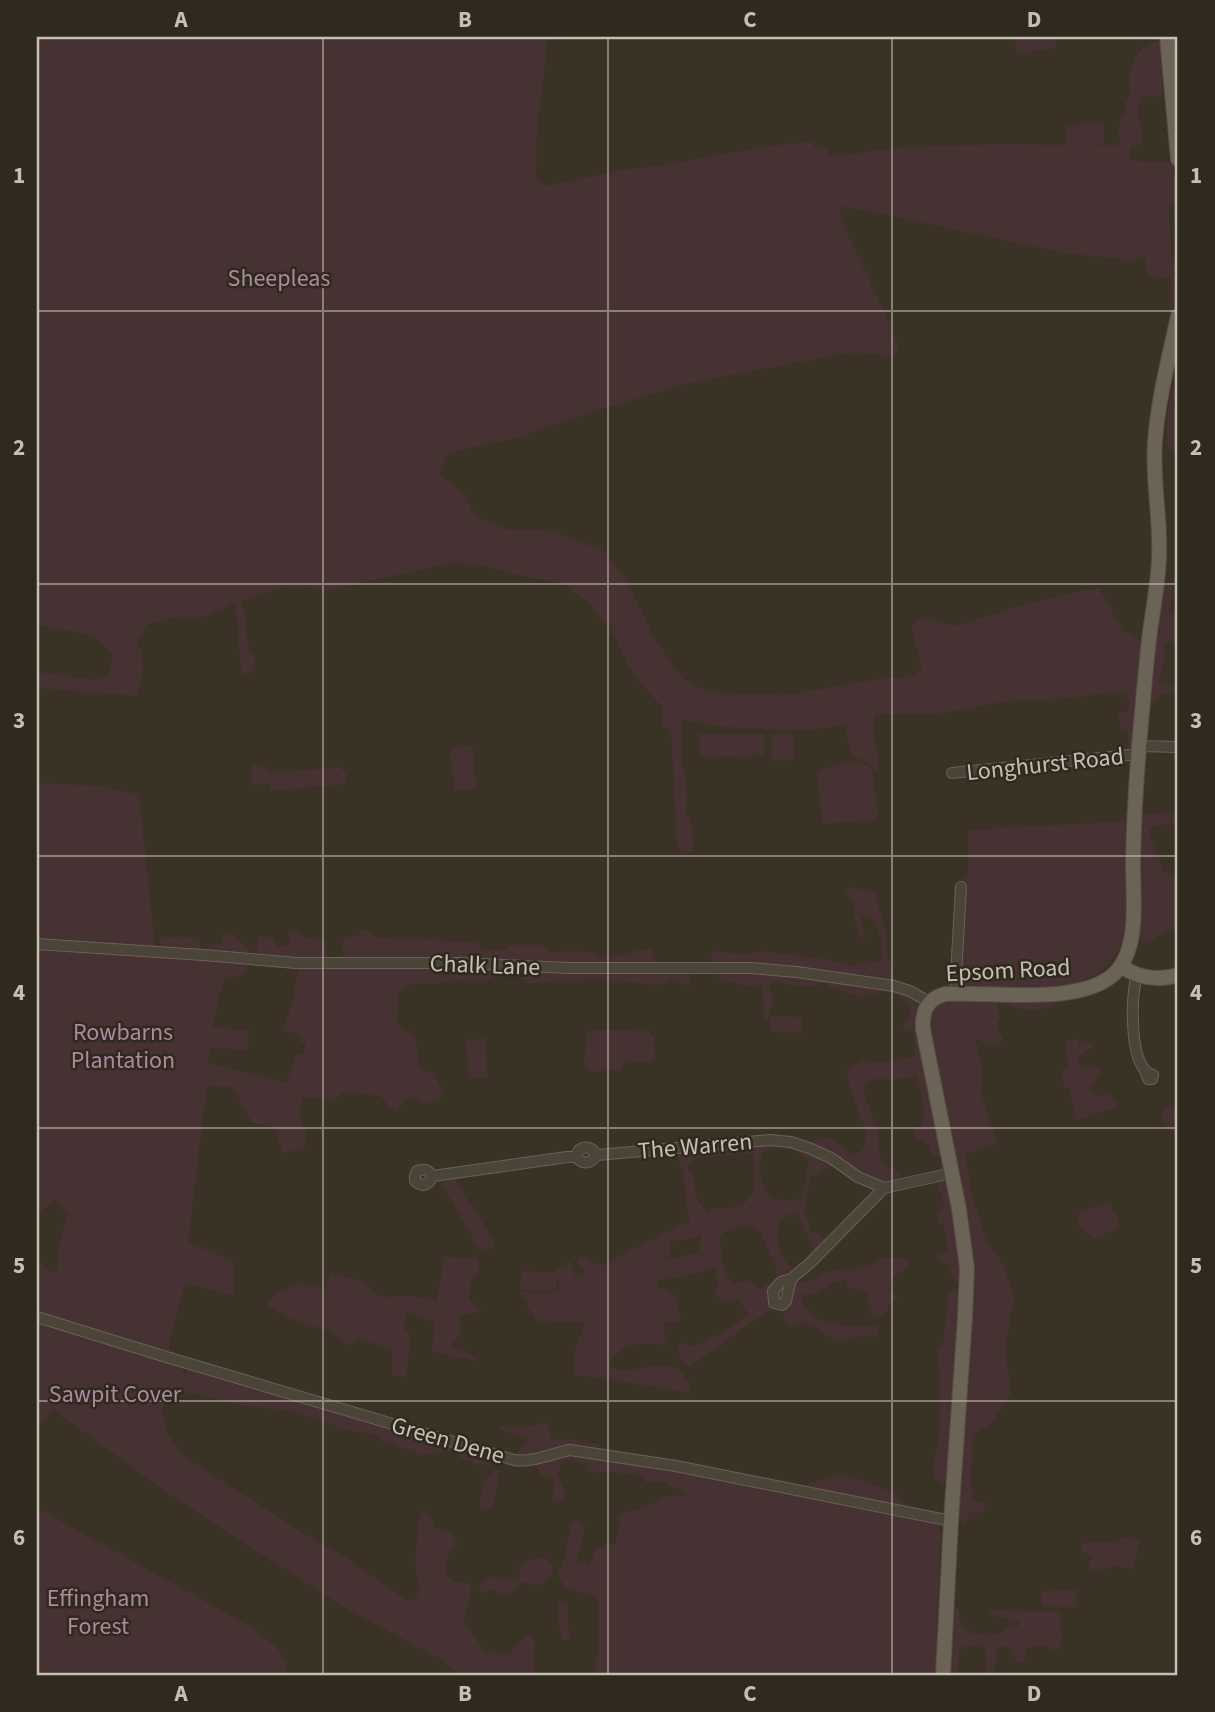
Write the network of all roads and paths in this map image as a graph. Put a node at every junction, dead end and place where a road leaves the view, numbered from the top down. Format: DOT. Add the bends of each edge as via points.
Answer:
graph roads {
  1 [pos="1167,37"];
  2 [pos="1178,159"];
  3 [pos="1178,316"];
  4 [pos="1178,747"];
  5 [pos="1139,750"];
  6 [pos="952,773"];
  7 [pos="961,887"];
  8 [pos="37,944"];
  9 [pos="1121,966"];
  10 [pos="1137,975"];
  11 [pos="1178,975"];
  12 [pos="955,993"];
  13 [pos="929,1002"];
  14 [pos="1145,1071"];
  15 [pos="952,1172"];
  16 [pos="433,1176"];
  17 [pos="884,1188"];
  18 [pos="791,1279"];
  19 [pos="37,1317"];
  20 [pos="951,1521"];
  21 [pos="943,1675"];
  1 -- 2 [label="main road"];
  3 -- 5 [label="main road" via="1156,425 1160,558"];
  4 -- 5 [label="street, Longhurst Road"];
  5 -- 6 [label="street, Longhurst Road"];
  5 -- 9 [label="main road" via="1133,923"];
  7 -- 12 [label="street"];
  8 -- 13 [label="street, Chalk Lane" via="296,963 751,968 894,986"];
  9 -- 10 [label="main road"];
  9 -- 12 [label="main road, Epsom Road" via="1106,980 1061,994"];
  10 -- 11 [label="main road"];
  10 -- 14 [label="street" via="1133,986 1135,1041"];
  12 -- 13 [label="main road, Epsom Road"];
  13 -- 15 [label="main road, Epsom Road" via="923,1029"];
  15 -- 17 [label="street"];
  15 -- 20 [label="main road, Epsom Road" via="967,1268"];
  16 -- 17 [label="street, The Warren" via="576,1157 587,1163 597,1155 754,1141 791,1142 809,1148"];
  17 -- 18 [label="street"];
  19 -- 20 [label="street, Green Dene" via="514,1460 570,1450 764,1482"];
  20 -- 21 [label="main road, Epsom Road"];
}
